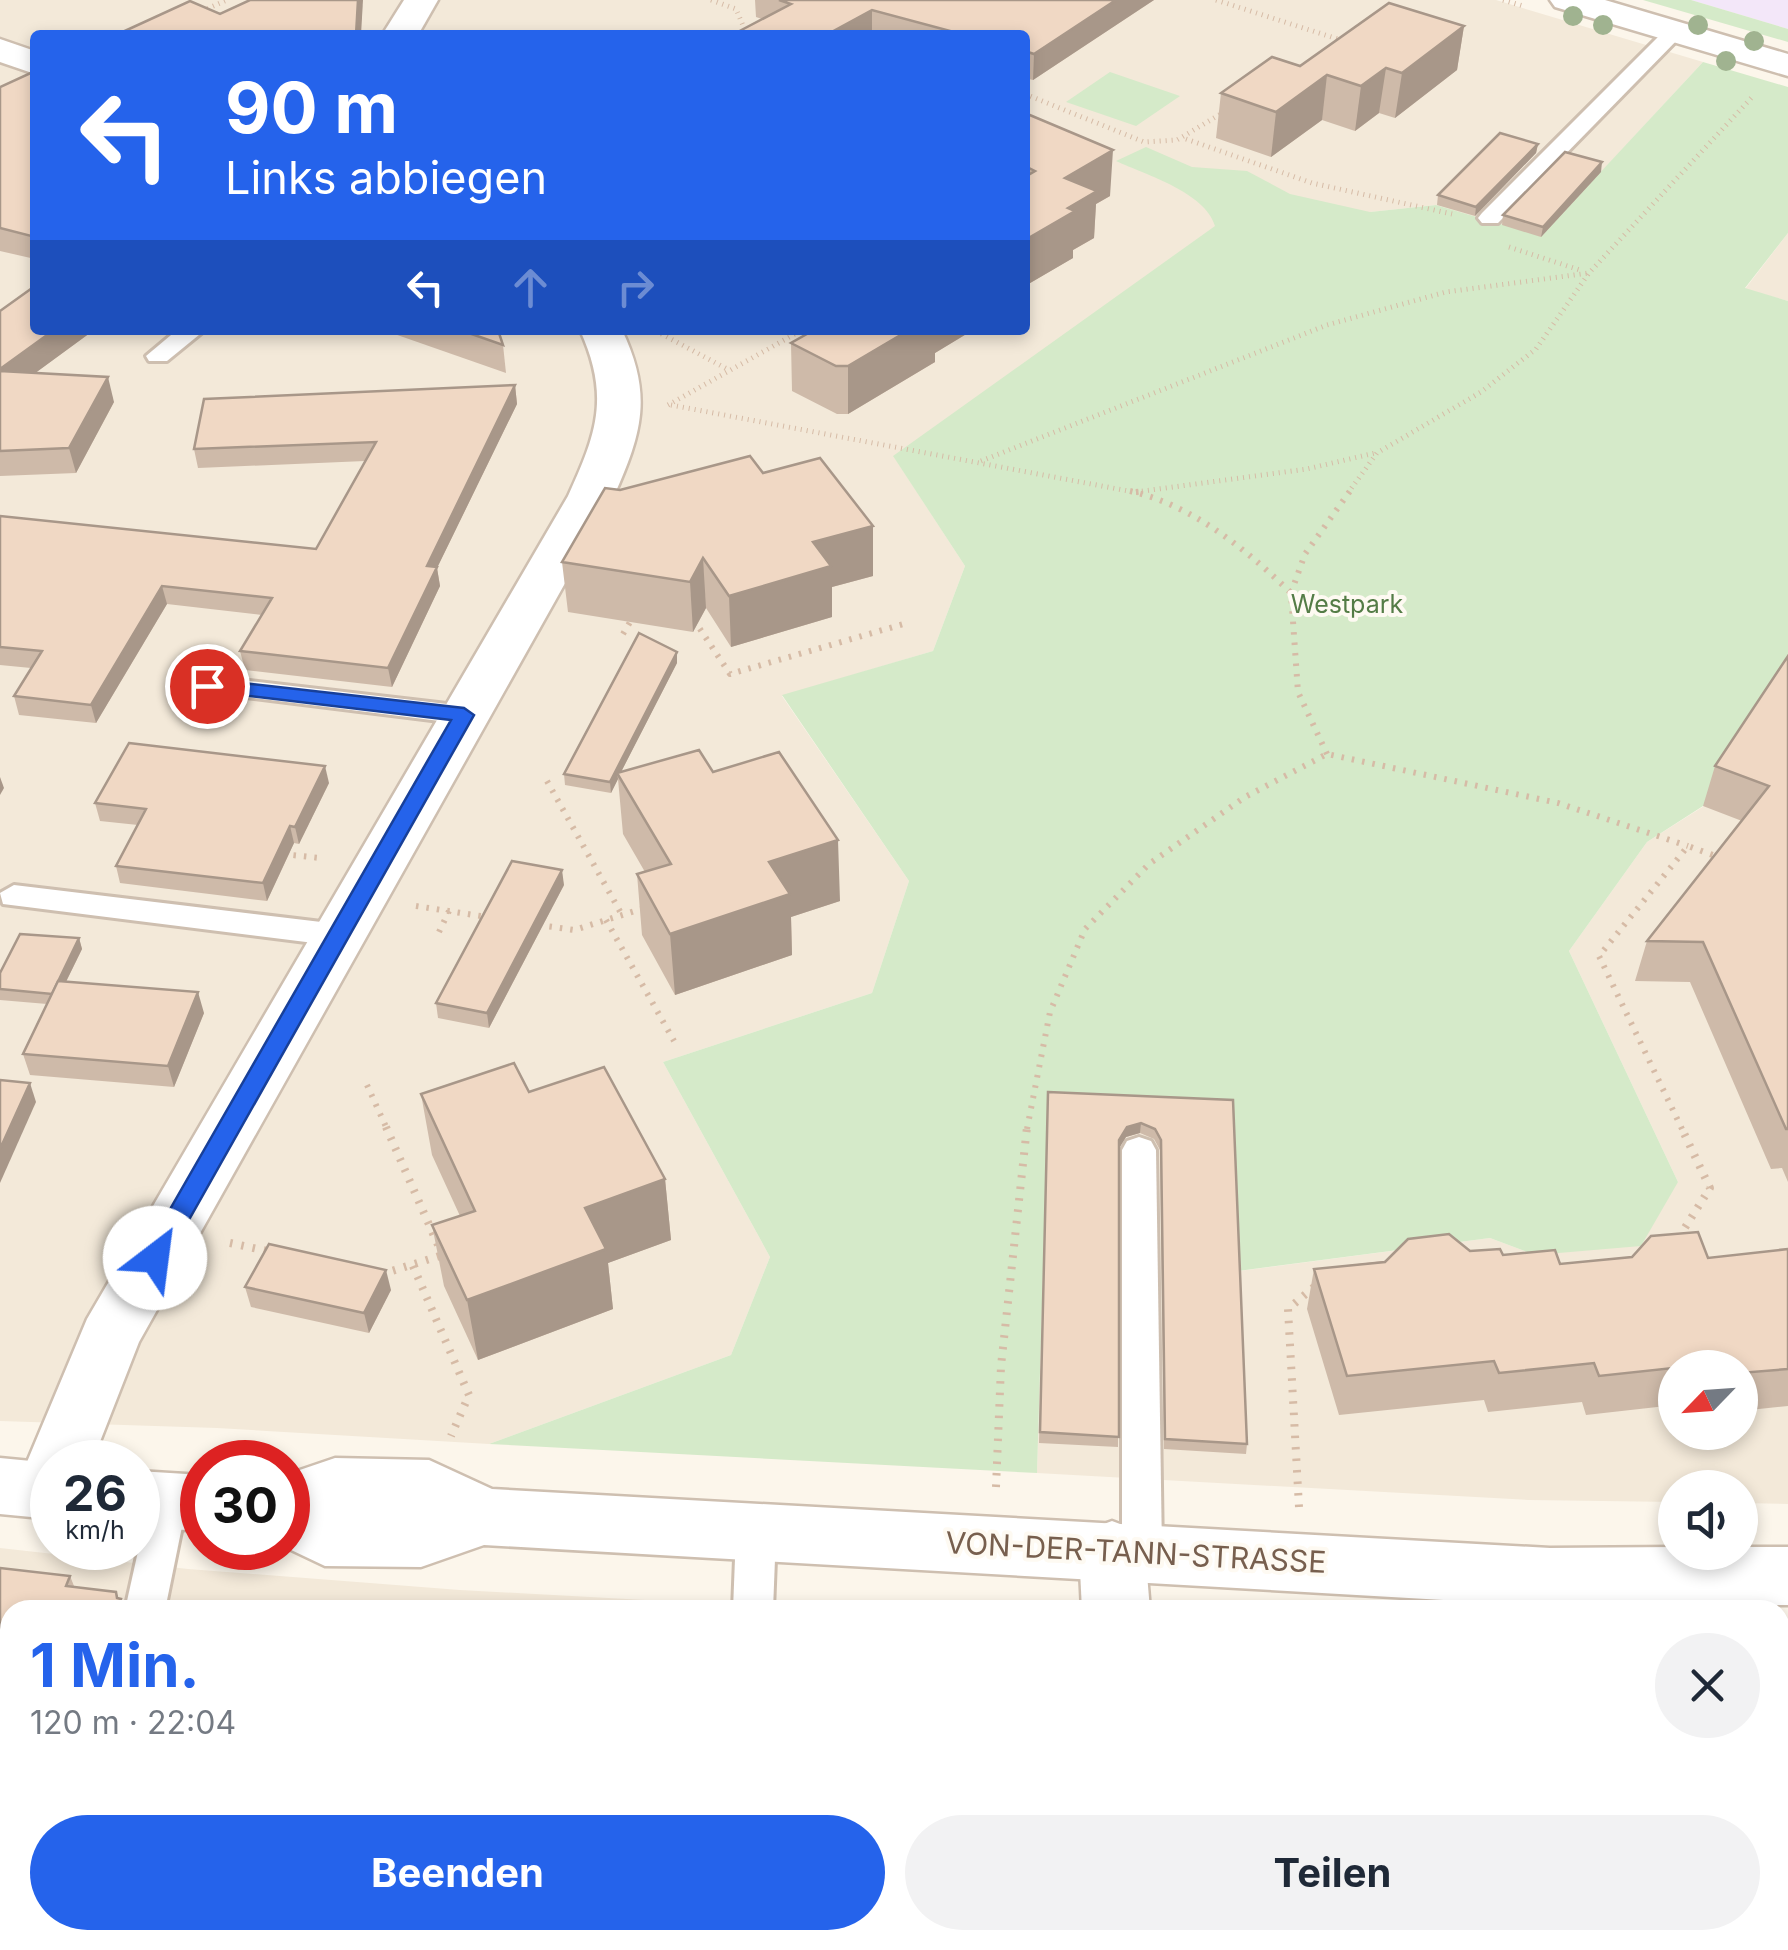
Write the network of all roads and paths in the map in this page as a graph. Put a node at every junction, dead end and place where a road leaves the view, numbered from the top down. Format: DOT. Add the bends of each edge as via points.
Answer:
graph roads {
  1 [pos="227,0"];
  2 [pos="421,0"];
  3 [pos="712,0"];
  4 [pos="1216,0"];
  5 [pos="1567,0"];
  6 [pos="197,14"];
  7 [pos="403,30"];
  8 [pos="745,30"];
  9 [pos="1674,32"];
  10 [pos="1347,42"];
  11 [pos="0,50"];
  12 [pos="30,61"];
  13 [pos="1788,65"];
  14 [pos="1758,90"];
  15 [pos="1030,96"];
  16 [pos="1233,105"];
  17 [pos="1186,139"];
  18 [pos="1490,218"];
  19 [pos="1589,273"];
  20 [pos="186,335"];
  21 [pos="603,335"];
  22 [pos="663,335"];
  23 [pos="793,335"];
  24 [pos="158,356"];
  25 [pos="730,371"];
  26 [pos="669,404"];
  27 [pos="619,432"];
  28 [pos="1376,453"];
  29 [pos="980,461"];
  30 [pos="1136,492"];
  31 [pos="1291,593"];
  32 [pos="637,610"];
  33 [pos="693,618"];
  34 [pos="907,623"];
  35 [pos="623,634"];
  36 [pos="207,686"];
  37 [pos="464,715"];
  38 [pos="1327,754"];
  39 [pos="547,781"];
  40 [pos="1688,846"];
  41 [pos="280,853"];
  42 [pos="1738,865"];
  43 [pos="14,896"];
  44 [pos="359,899"];
  45 [pos="654,905"];
  46 [pos="449,911"];
  47 [pos="622,915"];
  48 [pos="502,919"];
  49 [pos="606,920"];
  50 [pos="520,922"];
  51 [pos="439,932"];
  52 [pos="674,1042"];
  53 [pos="367,1086"];
  54 [pos="1139,1150"];
  55 [pos="170,1231"];
  56 [pos="1673,1246"];
  57 [pos="461,1249"];
  58 [pos="274,1252"];
  59 [pos="442,1255"];
  60 [pos="412,1266"];
  61 [pos="369,1271"];
  62 [pos="1316,1286"];
  63 [pos="63,1440"];
  64 [pos="310,1495"];
  65 [pos="169,1502"];
  66 [pos="456,1503"];
  67 [pos="310,1528"];
  68 [pos="756,1532"];
  69 [pos="994,1544"];
  70 [pos="1301,1562"];
  71 [pos="1123,1571"];
  72 [pos="1788,1576"];
  73 [pos="147,1600"];
  74 [pos="753,1600"];
  1 -- 6 [label="path"];
  2 -- 7 [label="street"];
  3 -- 8 [label="path" via="736,9"];
  4 -- 10 [label="path"];
  5 -- 9 [label="street"];
  9 -- 13 [label="street"];
  9 -- 18 [label="lane"];
  11 -- 12 [label="street"];
  14 -- 19 [label="path"];
  15 -- 17 [label="path" via="1144,142"];
  16 -- 17 [label="path"];
  17 -- 18 [label="path" via="1312,183"];
  18 -- 19 [label="path" via="1490,233 1507,246"];
  19 -- 28 [label="path" via="1536,349 1481,392"];
  19 -- 29 [label="path" via="1445,292 1351,319"];
  20 -- 24 [label="lane"];
  21 -- 27 [label="street" via="622,379"];
  22 -- 25 [label="path"];
  23 -- 25 [label="path"];
  25 -- 26 [label="path"];
  26 -- 27 [label="path"];
  26 -- 29 [label="path"];
  27 -- 37 [label="street" via="591,496"];
  28 -- 30 [label="path"];
  28 -- 31 [label="path" via="1305,554"];
  29 -- 30 [label="path"];
  30 -- 31 [label="path" via="1195,515 1251,552"];
  31 -- 38 [label="path" via="1298,692"];
  32 -- 35 [label="path"];
  33 -- 34 [label="path" via="730,674"];
  36 -- 37 [label="lane"];
  37 -- 44 [label="street"];
  38 -- 40 [label="path" via="1558,803"];
  38 -- 69 [label="path" via="1245,797 1149,864 1085,929 1050,1012 1030,1099 1002,1366"];
  39 -- 47 [label="path"];
  40 -- 42 [label="path"];
  40 -- 56 [label="path" via="1598,956 1710,1188"];
  41 -- 44 [label="path"];
  43 -- 44 [label="lane"];
  44 -- 46 [label="path"];
  44 -- 55 [label="street"];
  45 -- 47 [label="path"];
  46 -- 48 [label="path"];
  46 -- 51 [label="path"];
  47 -- 49 [label="path"];
  49 -- 50 [label="path" via="574,930"];
  49 -- 52 [label="path"];
  53 -- 59 [label="path"];
  54 -- 71 [label="lane"];
  55 -- 58 [label="path"];
  55 -- 63 [label="street" via="109,1338"];
  57 -- 59 [label="path"];
  59 -- 60 [label="path"];
  60 -- 61 [label="path" via="388,1275"];
  60 -- 66 [label="path" via="468,1396"];
  62 -- 70 [label="path" via="1288,1309"];
  64 -- 66 [label="street, VON-DER-TANN-STRASSE" via="335,1486"];
  65 -- 73 [label="lane"];
  66 -- 67 [label="street, VON-DER-TANN-STRASSE" via="421,1538 324,1537"];
  66 -- 68 [label="street, VON-DER-TANN-STRASSE"];
  68 -- 69 [label="street, VON-DER-TANN-STRASSE"];
  68 -- 74 [label="lane"];
  69 -- 71 [label="street, VON-DER-TANN-STRASSE"];
  70 -- 71 [label="street, VON-DER-TANN-STRASSE"];
  70 -- 72 [label="street, VON-DER-TANN-STRASSE" via="1550,1577"];
}
